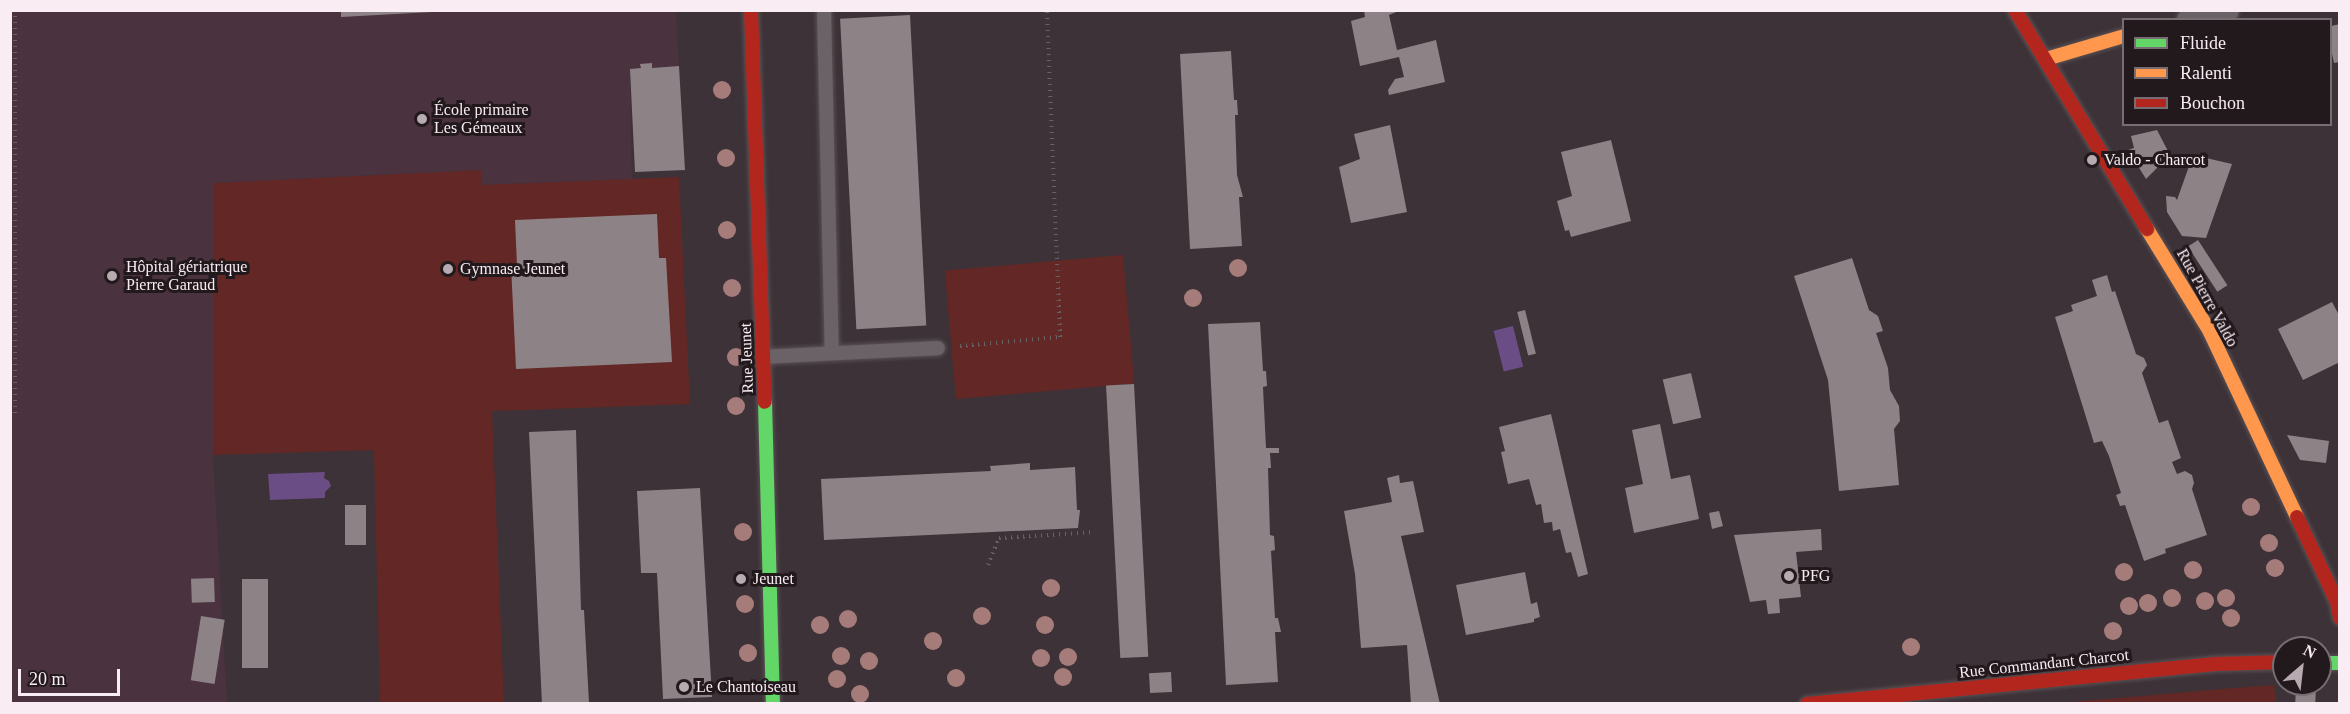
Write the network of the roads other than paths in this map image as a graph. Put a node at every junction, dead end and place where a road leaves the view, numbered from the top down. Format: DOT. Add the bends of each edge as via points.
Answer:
graph roads {
  1 [pos="751,10"];
  2 [pos="824,10"];
  3 [pos="2015,10"];
  4 [pos="2225,10"];
  5 [pos="2197,18"];
  6 [pos="2122,37"];
  7 [pos="2046,59"];
  8 [pos="938,348"];
  9 [pos="832,353"];
  10 [pos="763,357"];
  11 [pos="2340,618"];
  12 [pos="2272,662"];
  13 [pos="773,704"];
  14 [pos="1807,704"];
  1 -- 10 [label="street, Rue Jeunet"];
  2 -- 9 [label="lane"];
  3 -- 7 [label="street, Rue Pierre Valdo"];
  4 -- 5 [label="street"];
  6 -- 7 [label="street"];
  7 -- 11 [label="street, Rue Pierre Valdo" via="2210,332 2337,602"];
  8 -- 9 [label="lane"];
  9 -- 10 [label="lane"];
  10 -- 13 [label="street, Rue Jeunet"];
  12 -- 14 [label="street, Rue Commandant Charcot" via="2215,664"];
}
